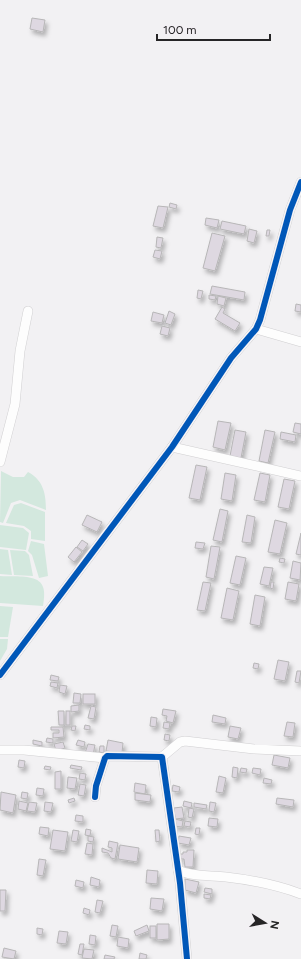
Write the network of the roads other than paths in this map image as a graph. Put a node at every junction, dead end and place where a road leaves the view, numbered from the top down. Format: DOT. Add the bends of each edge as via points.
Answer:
graph roads {
  1 [pos="301,182"];
  2 [pos="28,311"];
  3 [pos="256,328"];
  4 [pos="301,342"];
  5 [pos="172,447"];
  6 [pos="0,462"];
  7 [pos="301,476"];
  8 [pos="0,675"];
  9 [pos="0,750"];
  10 [pos="301,751"];
  11 [pos="162,757"];
  12 [pos="104,758"];
  13 [pos="95,797"];
  14 [pos="178,870"];
  15 [pos="301,894"];
  16 [pos="187,959"];
  1 -- 3 [label="street" via="290,210"];
  2 -- 6 [label="street" via="20,351 15,404"];
  3 -- 4 [label="street"];
  3 -- 5 [label="street" via="231,358"];
  5 -- 7 [label="street"];
  5 -- 8 [label="street"];
  9 -- 12 [label="street"];
  10 -- 11 [label="street" via="254,749 185,741 180,742"];
  11 -- 12 [label="street"];
  11 -- 14 [label="street"];
  12 -- 13 [label="street"];
  14 -- 15 [label="street" via="277,885"];
  14 -- 16 [label="street"];
}
